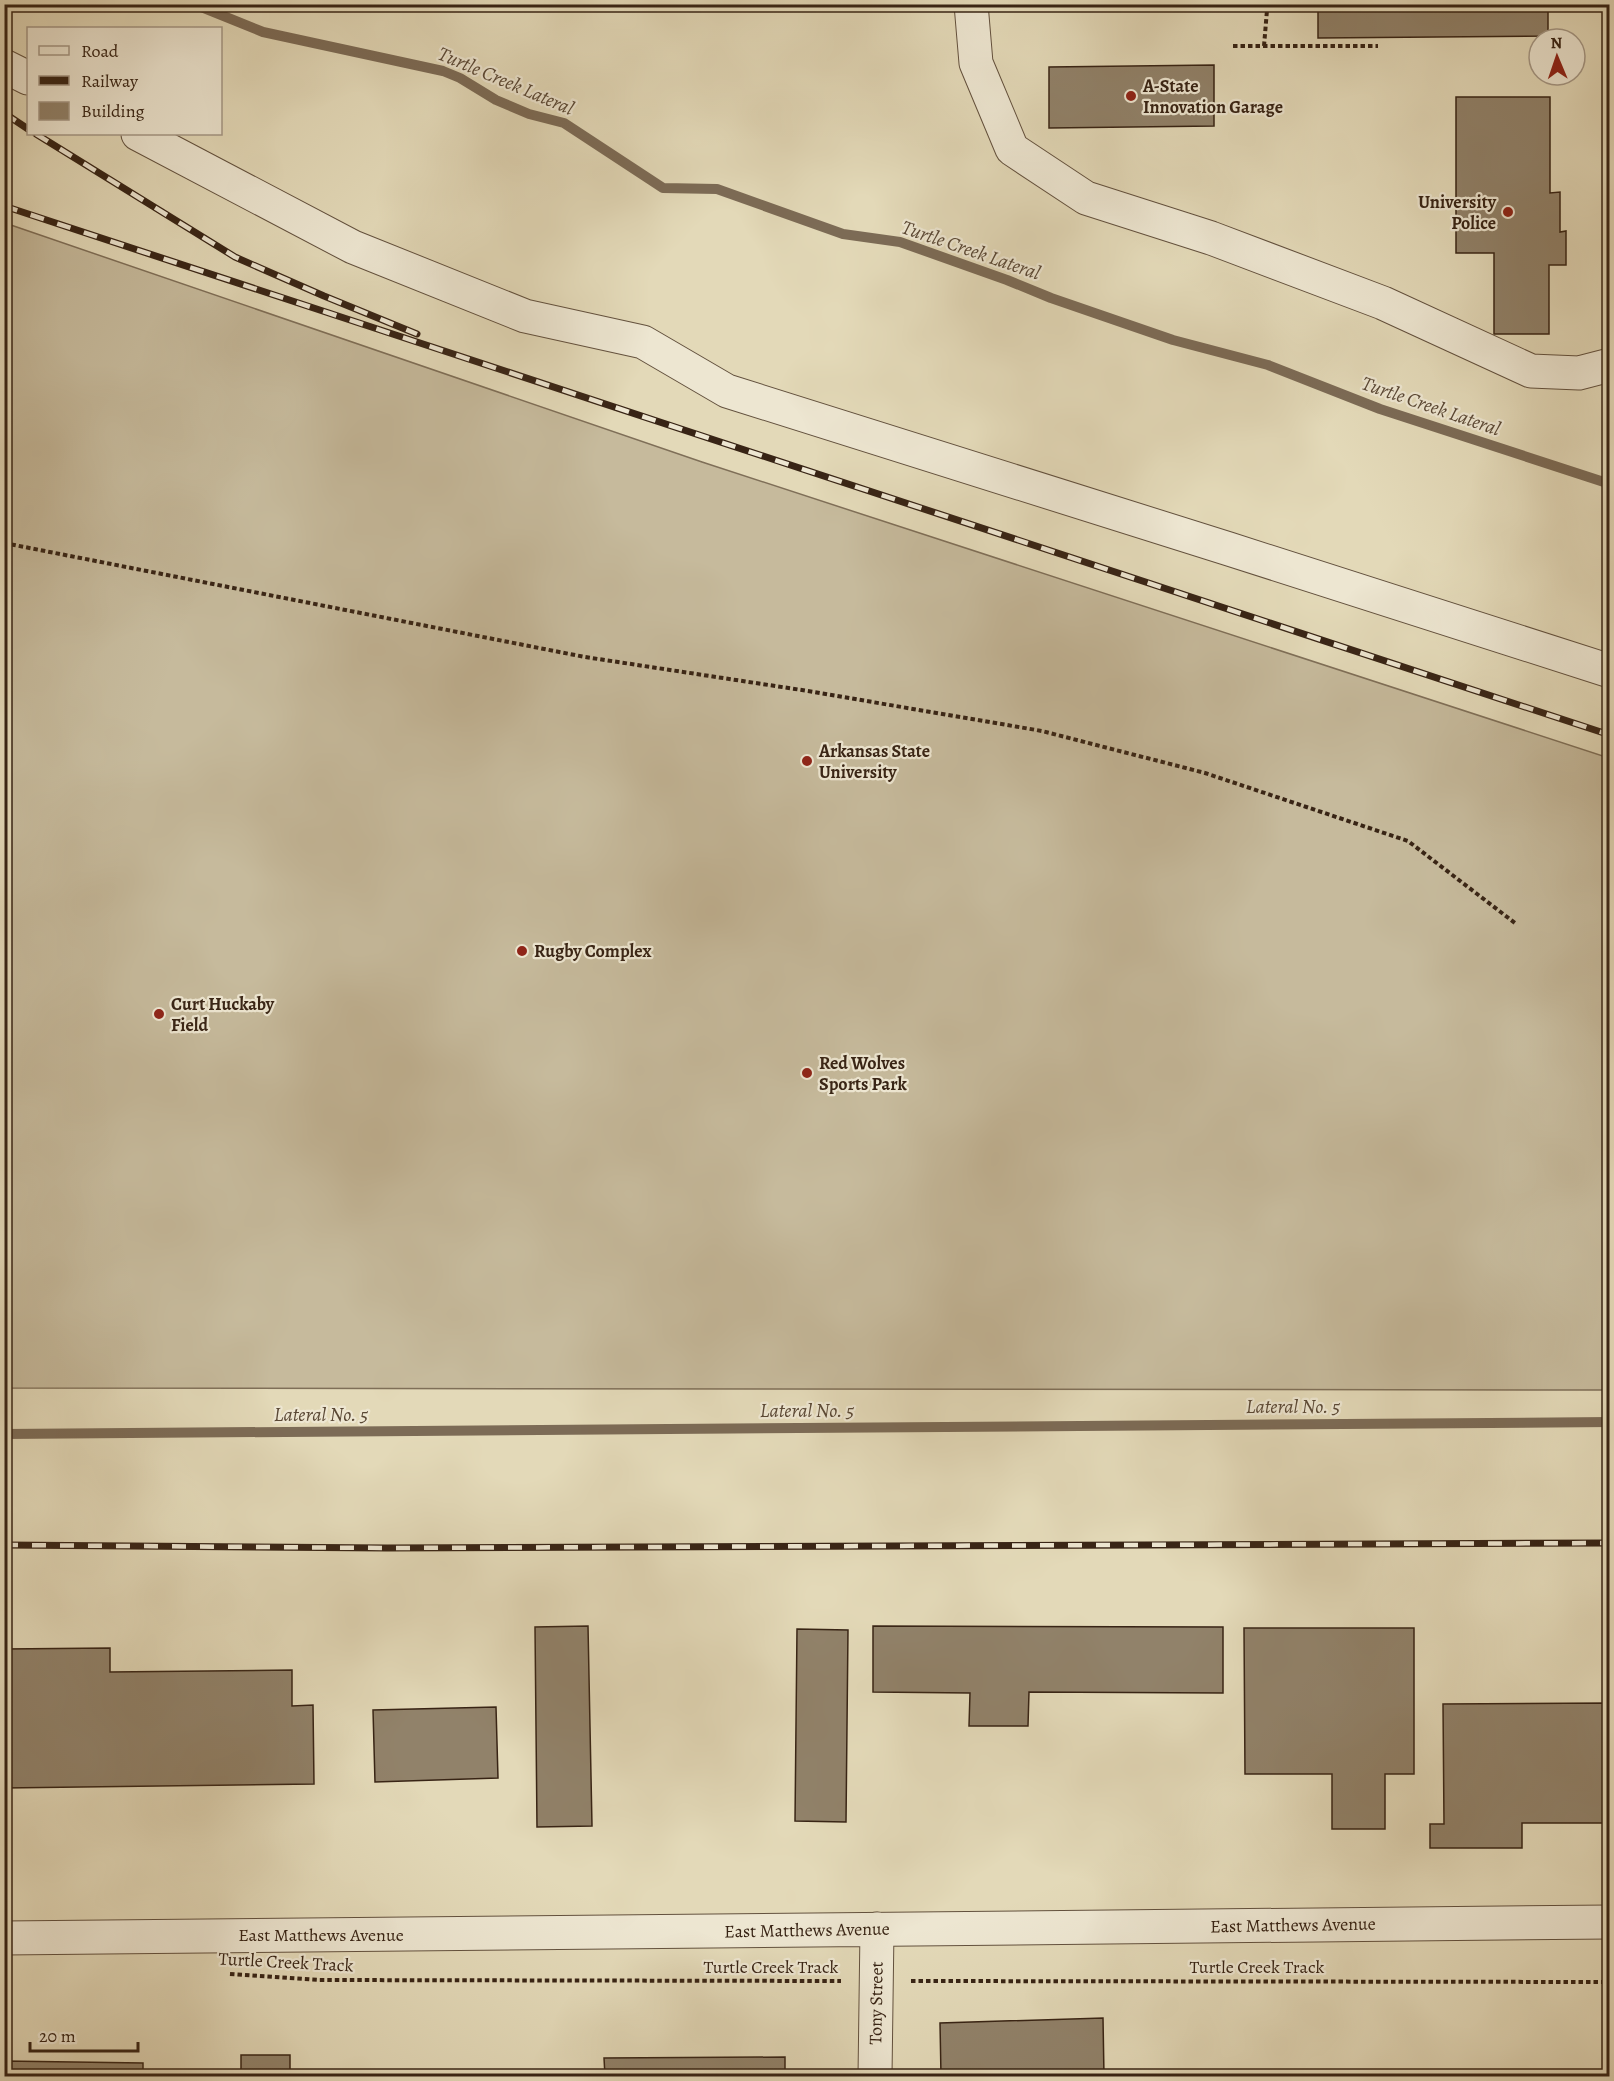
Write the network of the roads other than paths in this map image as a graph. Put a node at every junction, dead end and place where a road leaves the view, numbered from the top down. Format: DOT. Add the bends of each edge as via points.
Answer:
graph roads {
  1 [pos="971,4"];
  2 [pos="4,66"];
  3 [pos="27,78"];
  4 [pos="140,135"];
  5 [pos="1610,365"];
  6 [pos="1610,671"];
  7 [pos="1610,1922"];
  8 [pos="877,1929"];
  9 [pos="4,1938"];
  10 [pos="875,2076"];
  1 -- 5 [label="street" via="975,63 1012,149 1086,198 1211,238 1383,303 1532,371 1579,373"];
  2 -- 3 [label="street"];
  4 -- 6 [label="street" via="353,247 525,316 643,342 727,391"];
  7 -- 8 [label="street, East Matthews Avenue"];
  8 -- 9 [label="street, East Matthews Avenue"];
  8 -- 10 [label="street, Tony Street"];
}
